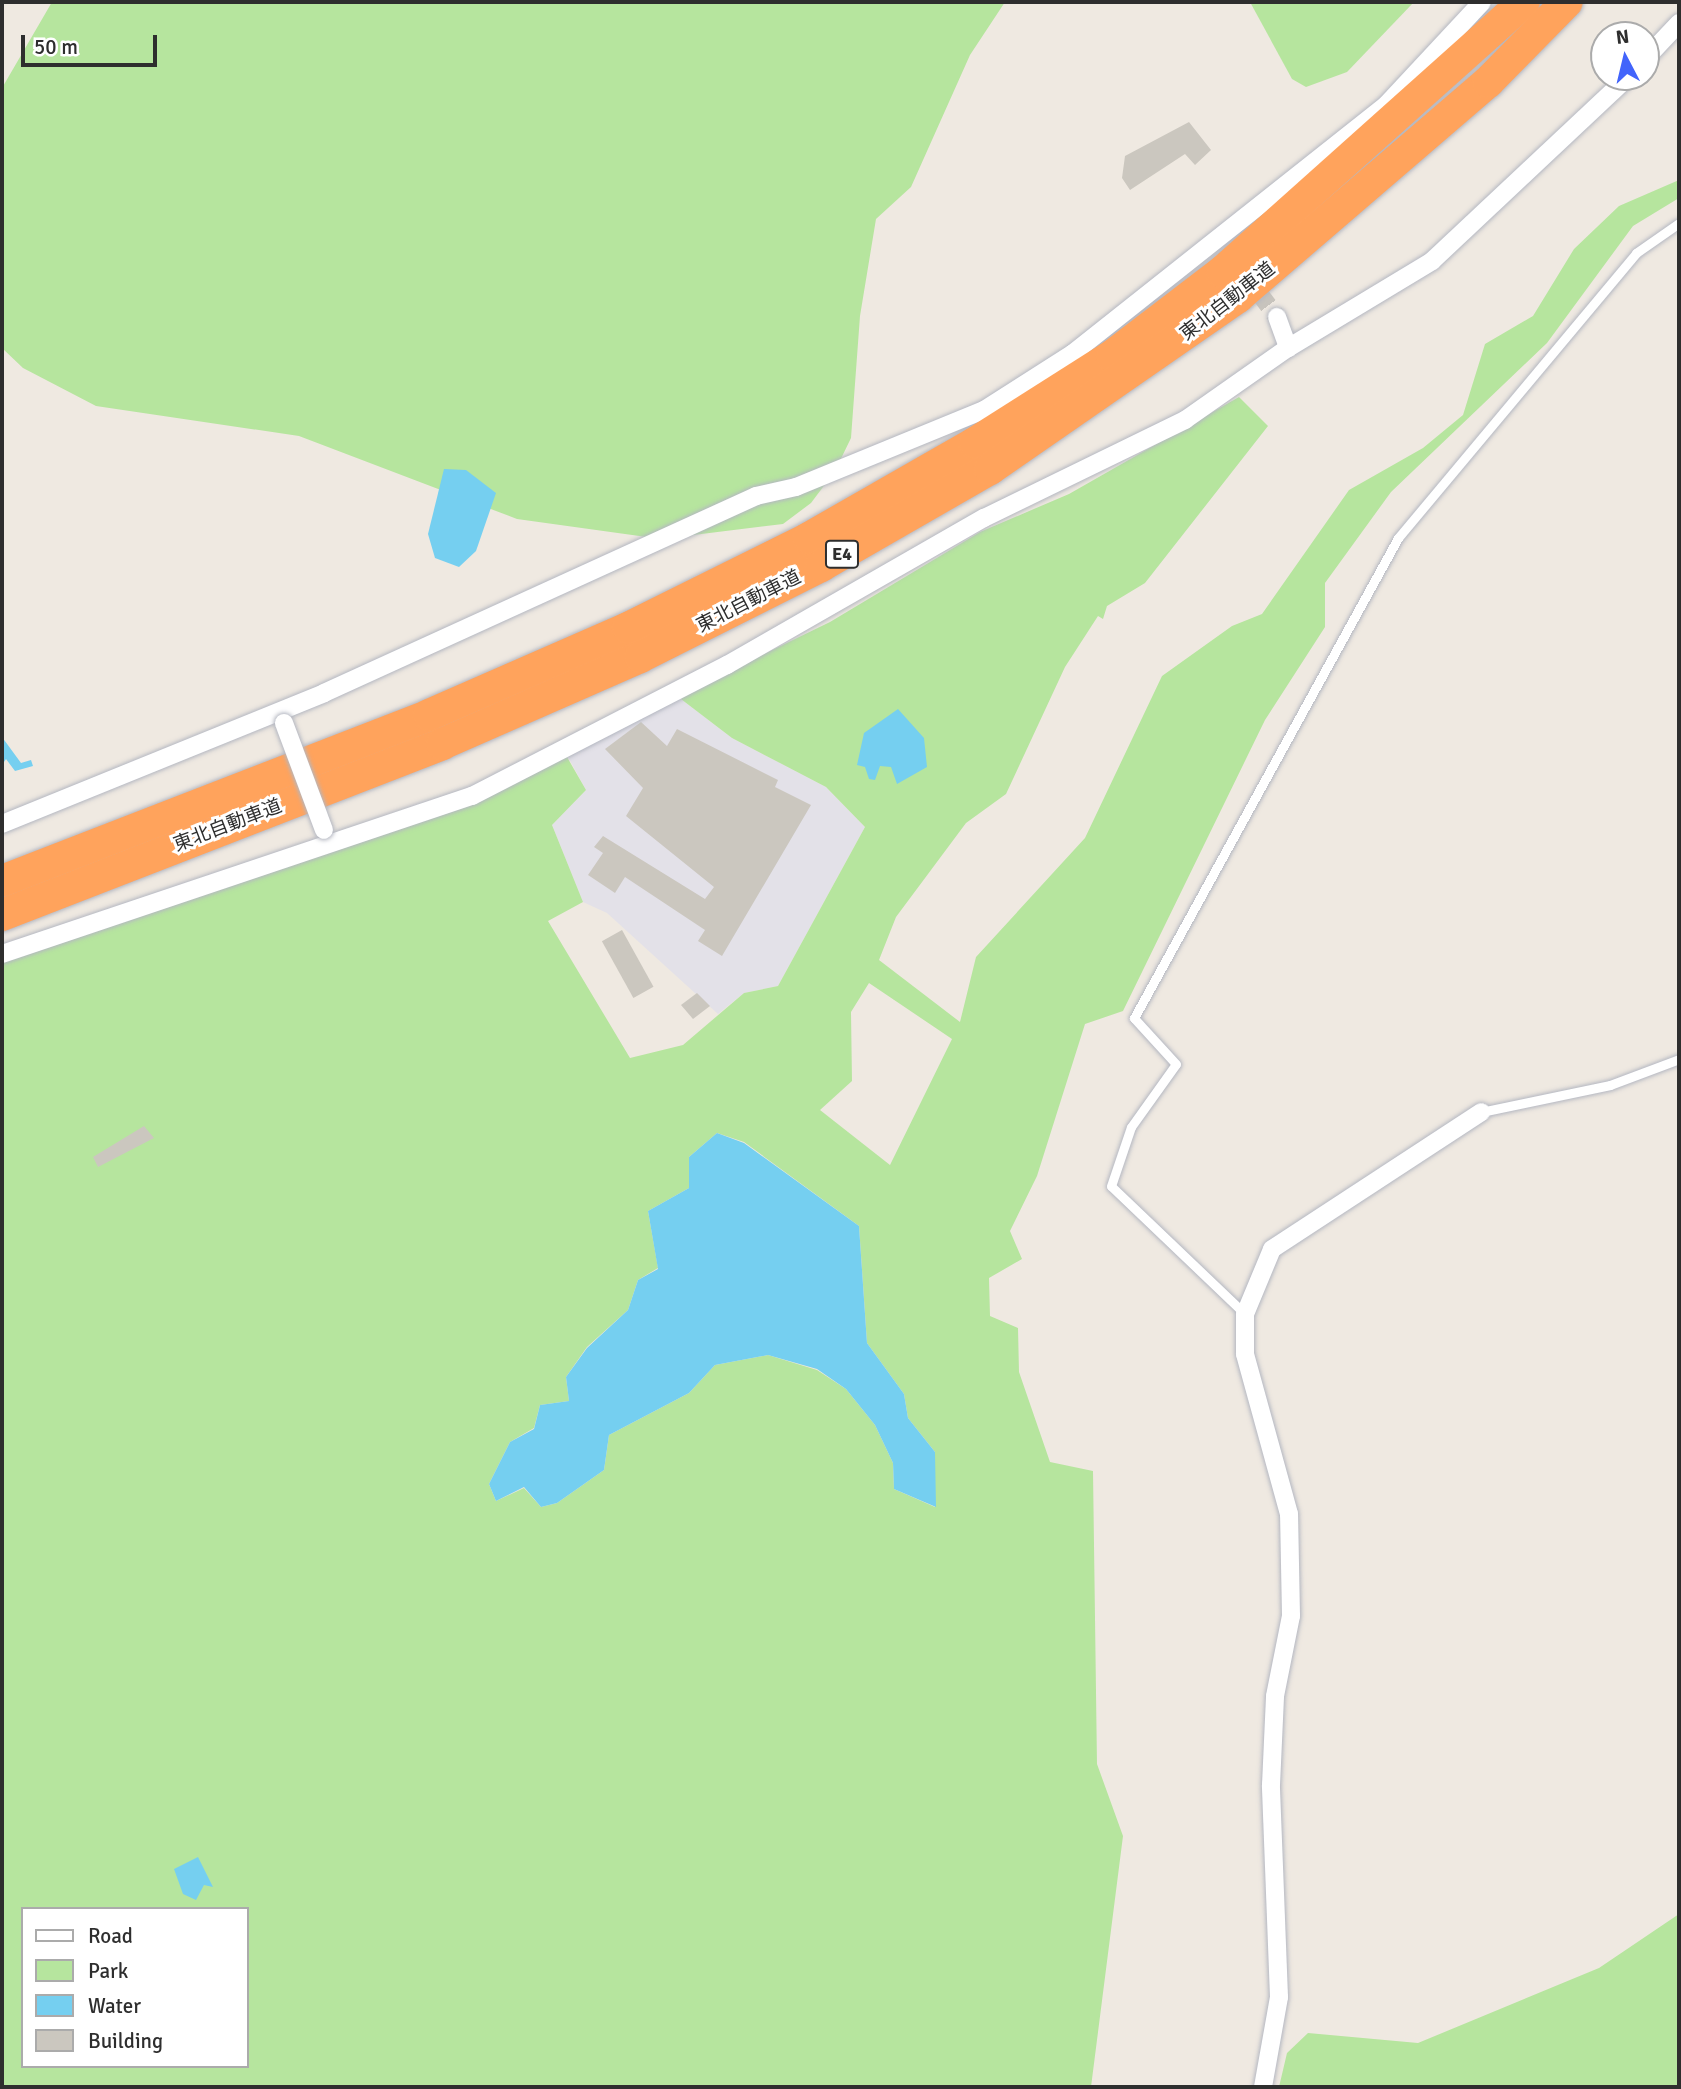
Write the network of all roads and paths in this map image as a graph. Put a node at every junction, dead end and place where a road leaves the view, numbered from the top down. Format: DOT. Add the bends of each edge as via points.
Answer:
graph roads {
  1 [pos="1482,2"];
  2 [pos="1524,2"];
  3 [pos="1567,2"];
  4 [pos="1679,23"];
  5 [pos="1660,43"];
  6 [pos="1613,91"];
  7 [pos="1679,223"];
  8 [pos="1277,317"];
  9 [pos="1288,348"];
  10 [pos="279,718"];
  11 [pos="2,824"];
  12 [pos="324,837"];
  13 [pos="2,881"];
  14 [pos="2,915"];
  15 [pos="2,954"];
  16 [pos="1679,1059"];
  17 [pos="1481,1112"];
  18 [pos="1245,1314"];
  19 [pos="1263,2087"];
  1 -- 10 [label="street" via="1387,104 1223,242 1072,355 984,410 796,487 756,496"];
  2 -- 13 [label="highway, 東北自動車道 / E4" via="1222,272 1112,356 975,443 808,538 628,628 429,715"];
  3 -- 14 [label="highway, 東北自動車道 / E4" via="1488,82 1238,297 990,469 821,566 640,657 442,744"];
  4 -- 5 [label="street"];
  6 -- 9 [label="street" via="1432,261"];
  7 -- 18 [label="lane" via="1636,253 1398,538 1134,1018 1176,1064 1131,1127 1111,1186"];
  8 -- 9 [label="street"];
  9 -- 12 [label="street" via="1185,421 985,518 568,749 472,796"];
  10 -- 11 [label="street"];
  10 -- 12 [label="street, bridge"];
  12 -- 15 [label="street"];
  16 -- 17 [label="lane" via="1601,1088"];
  17 -- 18 [label="street" via="1272,1248"];
  18 -- 19 [label="street" via="1245,1354 1289,1514 1292,1616 1275,1696 1271,1785 1279,1997"];
}
